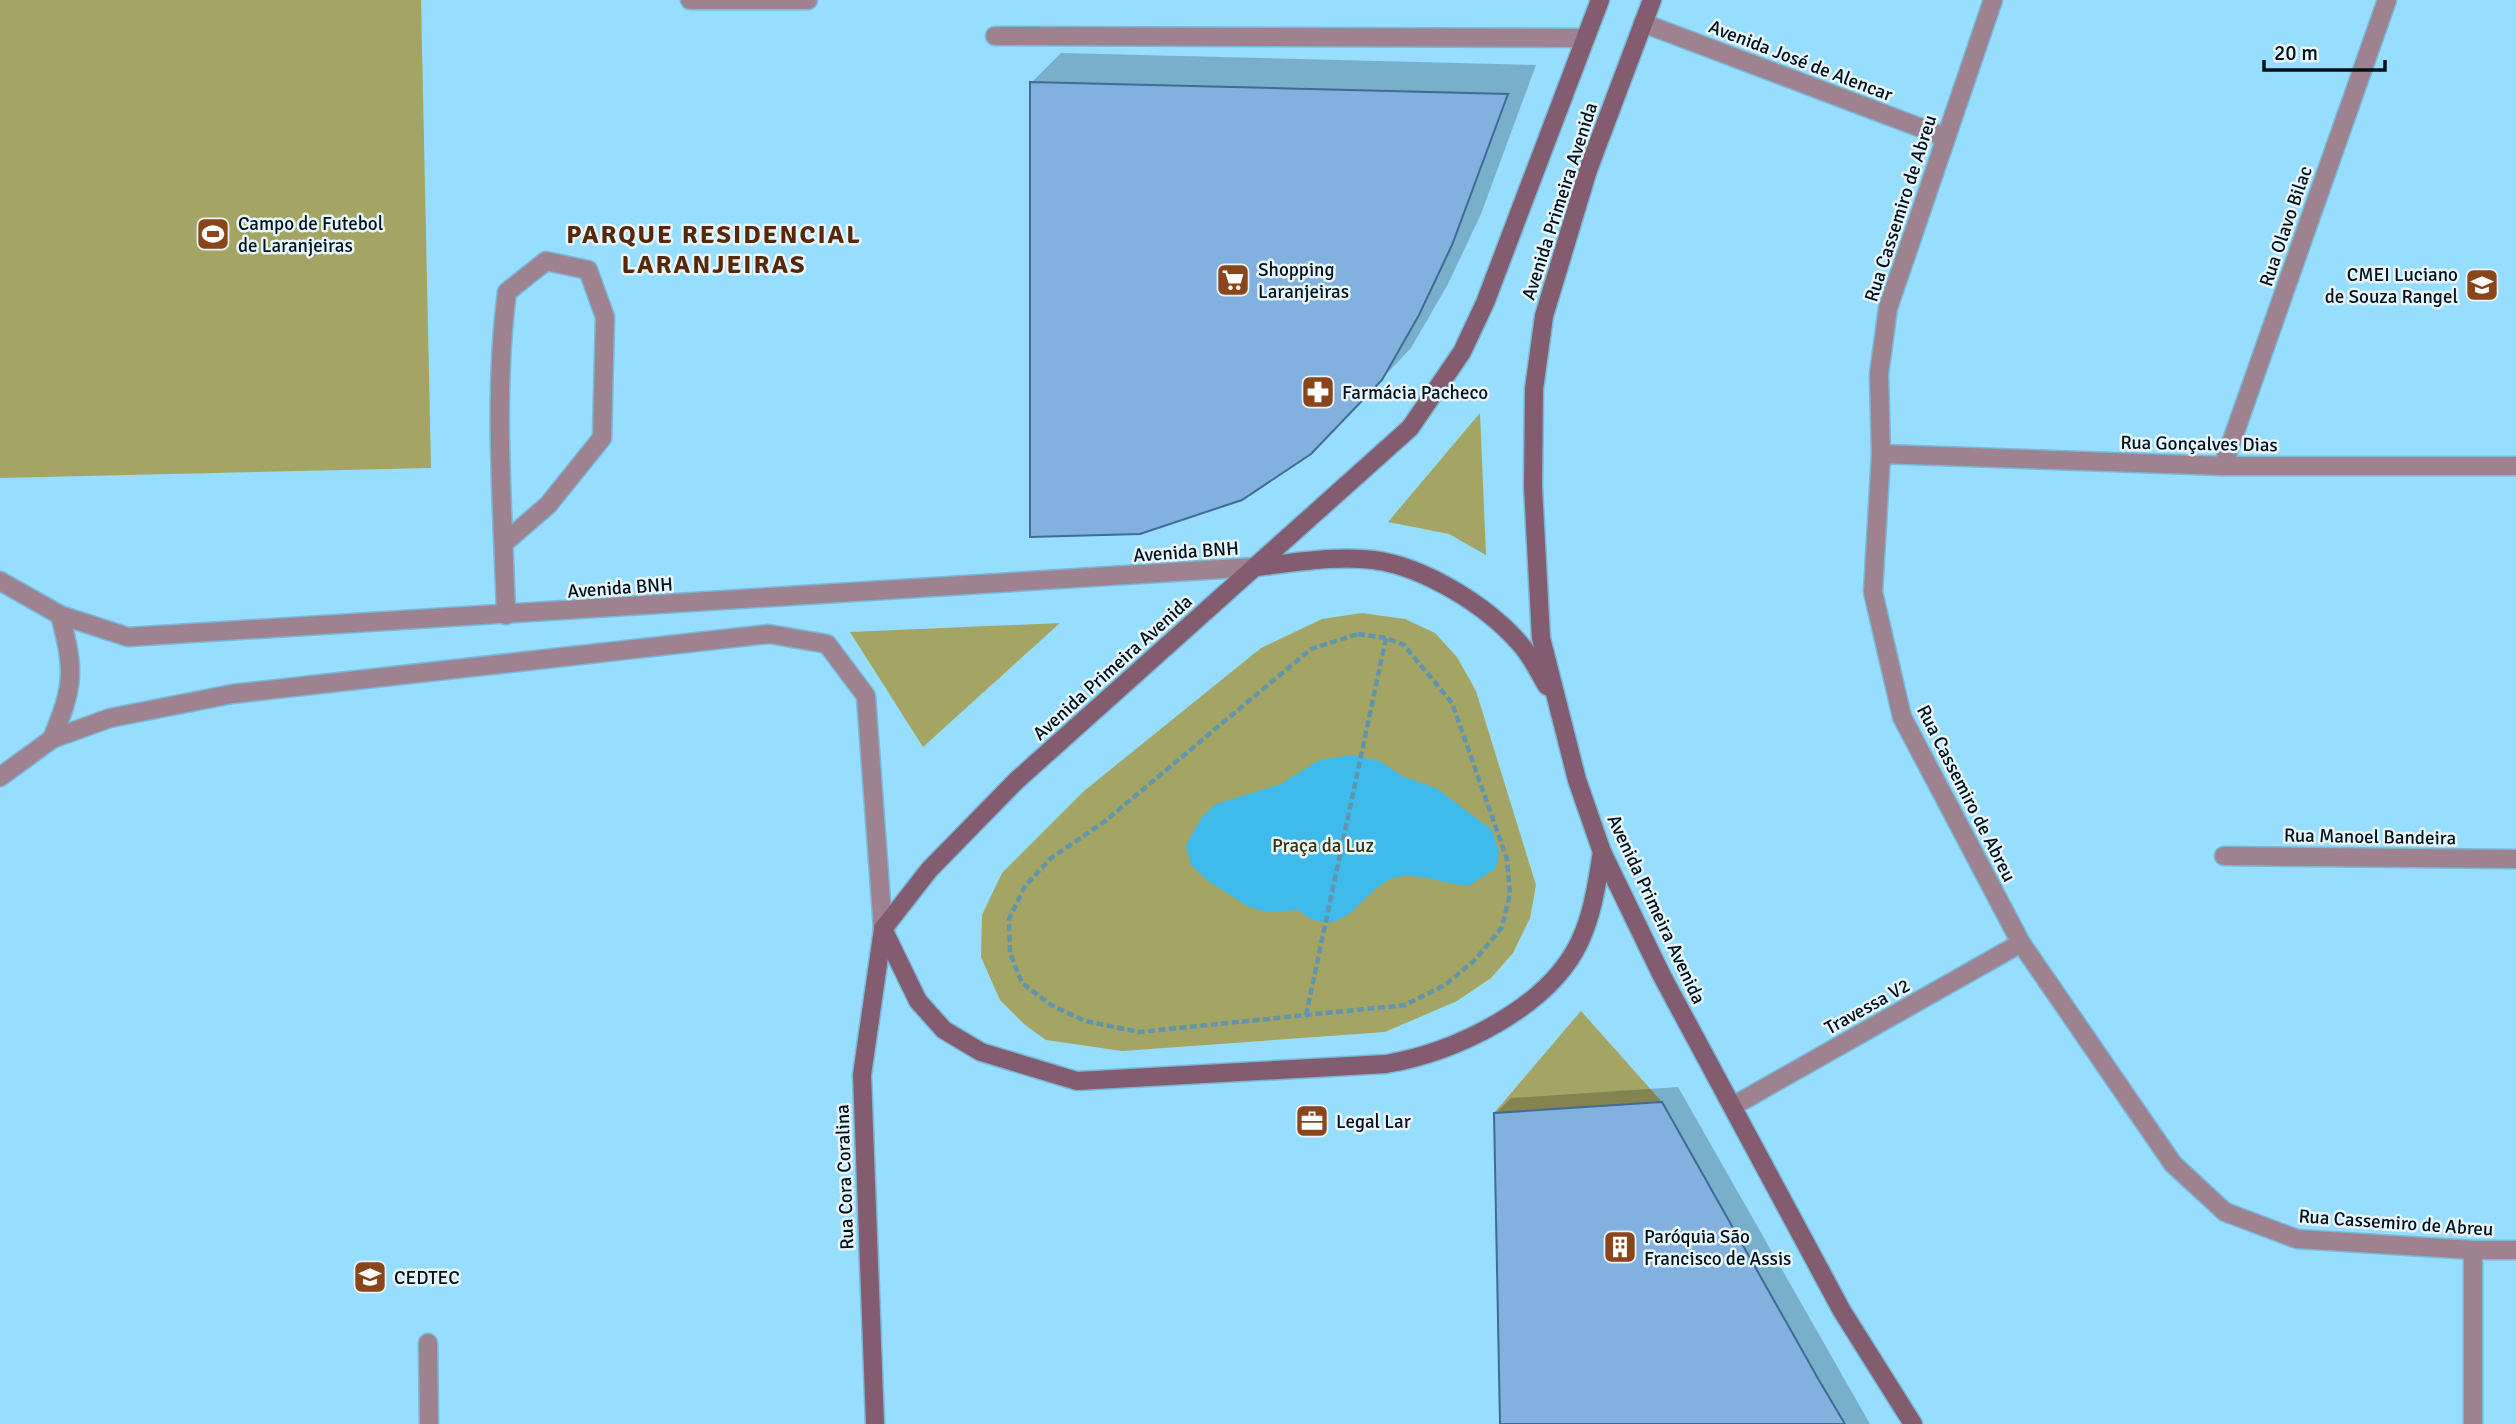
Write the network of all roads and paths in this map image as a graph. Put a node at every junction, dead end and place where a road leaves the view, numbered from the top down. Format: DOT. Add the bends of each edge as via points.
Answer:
graph roads {
  1 [pos="690,0"];
  2 [pos="808,0"];
  3 [pos="1600,0"];
  4 [pos="1652,0"];
  5 [pos="1993,0"];
  6 [pos="2387,0"];
  7 [pos="1643,23"];
  8 [pos="995,36"];
  9 [pos="1585,38"];
  10 [pos="1945,136"];
  11 [pos="1881,454"];
  12 [pos="2223,466"];
  13 [pos="2516,466"];
  14 [pos="504,543"];
  15 [pos="1255,567"];
  16 [pos="0,581"];
  17 [pos="60,615"];
  18 [pos="506,615"];
  19 [pos="1386,638"];
  20 [pos="1554,698"];
  21 [pos="52,739"];
  22 [pos="0,777"];
  23 [pos="1602,852"];
  24 [pos="2224,856"];
  25 [pos="2516,859"];
  26 [pos="883,929"];
  27 [pos="2021,943"];
  28 [pos="1306,1015"];
  29 [pos="1733,1106"];
  30 [pos="2473,1250"];
  31 [pos="2516,1250"];
  32 [pos="428,1343"];
  33 [pos="429,1424"];
  34 [pos="875,1424"];
  35 [pos="1913,1424"];
  36 [pos="2473,1424"];
  1 -- 2 [label="street"];
  3 -- 9 [label="main road, Avenida Primeira Avenida"];
  4 -- 7 [label="main road, Avenida Primeira Avenida"];
  5 -- 10 [label="street, Rua Cassemiro de Abreu"];
  6 -- 12 [label="street, Rua Olavo Bilac"];
  7 -- 10 [label="street, Avenida José de Alencar"];
  7 -- 20 [label="main road, Avenida Primeira Avenida" via="1560,253 1544,316 1534,389 1536,569 1541,638"];
  8 -- 9 [label="street"];
  9 -- 15 [label="main road, Avenida Primeira Avenida" via="1485,303 1462,352 1410,428"];
  10 -- 11 [label="street, Rua Cassemiro de Abreu" via="1888,308 1879,374"];
  11 -- 12 [label="street, Rua Gonçalves Dias"];
  11 -- 27 [label="street, Rua Cassemiro de Abreu" via="1873,592 1902,716"];
  12 -- 13 [label="street, Rua Gonçalves Dias"];
  14 -- 14 [label="street" via="499,350 507,292 546,261 588,270 605,317 602,438 548,505"];
  14 -- 18 [label="street"];
  15 -- 18 [label="street, Avenida BNH"];
  15 -- 20 [label="main road" via="1329,559 1375,560 1433,579 1483,610 1522,646"];
  15 -- 26 [label="main road, Avenida Primeira Avenida" via="982,814 929,870"];
  16 -- 17 [label="street, Avenida BNH"];
  17 -- 18 [label="street, Avenida BNH" via="128,638"];
  17 -- 21 [label="street" via="73,671 69,698"];
  19 -- 28 [label="path"];
  19 -- 28 [label="path" via="1404,645 1452,704 1507,859 1510,894 1502,927 1475,960 1445,985 1405,1005"];
  19 -- 28 [label="path" via="1358,634 1311,649 1104,822 1051,858 1026,886 1009,919 1010,953 1022,982 1051,1005 1085,1021 1139,1032"];
  20 -- 23 [label="main road, Avenida Primeira Avenida"];
  21 -- 22 [label="street"];
  21 -- 26 [label="street" via="110,718 232,694 769,635 827,644 866,696"];
  23 -- 26 [label="main road" via="1593,908 1579,944 1546,987 1468,1040 1425,1057 1386,1064 1077,1081 981,1052 944,1030 918,1001"];
  23 -- 29 [label="main road, Avenida Primeira Avenida"];
  24 -- 25 [label="street, Rua Manoel Bandeira"];
  26 -- 34 [label="main road, Rua Cora Coralina" via="862,1075"];
  27 -- 29 [label="street, Travessa V2"];
  27 -- 30 [label="street, Rua Cassemiro de Abreu" via="2173,1164 2225,1212 2297,1240"];
  29 -- 35 [label="main road, Avenida Primeira Avenida" via="1842,1311"];
  30 -- 31 [label="street, Rua Cassemiro de Abreu"];
  30 -- 36 [label="street"];
  32 -- 33 [label="street"];
}
